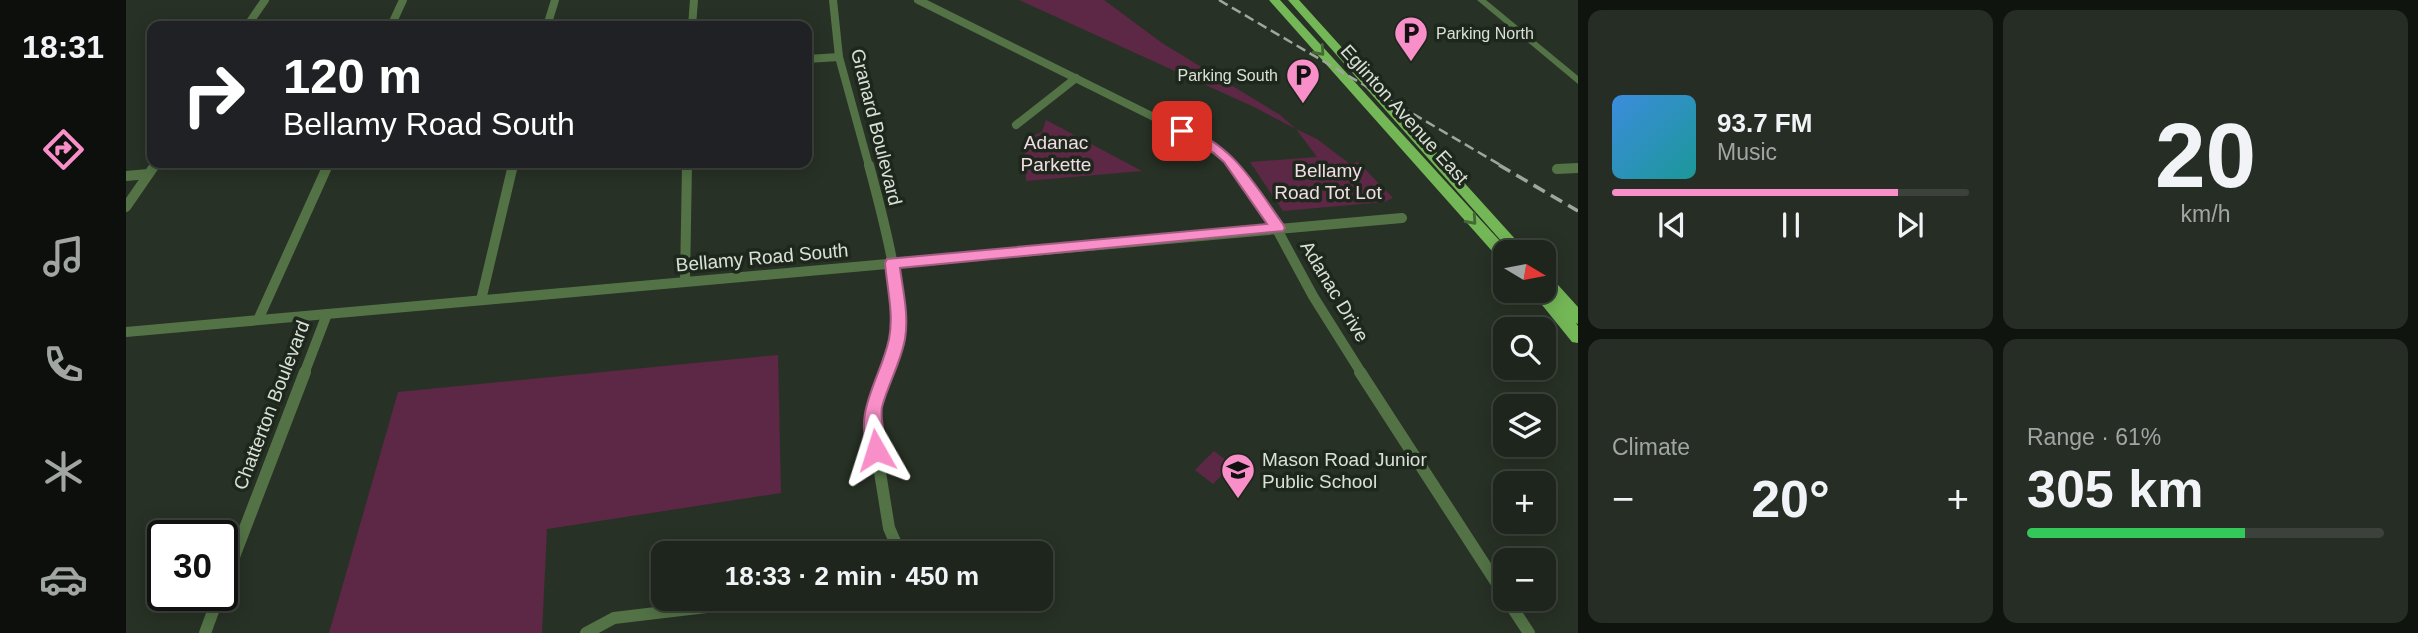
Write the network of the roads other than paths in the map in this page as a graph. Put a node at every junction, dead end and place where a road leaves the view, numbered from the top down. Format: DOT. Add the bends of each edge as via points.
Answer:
graph roads {
  1 [pos="265,0"];
  2 [pos="403,0"];
  3 [pos="555,0"];
  4 [pos="694,0"];
  5 [pos="833,0"];
  6 [pos="918,0"];
  7 [pos="1274,0"];
  8 [pos="1293,0"];
  9 [pos="1481,0"];
  10 [pos="250,21"];
  11 [pos="393,21"];
  12 [pos="549,21"];
  13 [pos="692,21"];
  14 [pos="839,57"];
  15 [pos="812,59"];
  16 [pos="1076,78"];
  17 [pos="1578,81"];
  18 [pos="1016,125"];
  19 [pos="1578,167"];
  20 [pos="152,168"];
  21 [pos="327,168"];
  22 [pos="512,168"];
  23 [pos="687,168"];
  24 [pos="1557,169"];
  25 [pos="148,174"];
  26 [pos="126,176"];
  27 [pos="126,207"];
  28 [pos="1402,218"];
  29 [pos="1278,228"];
  30 [pos="1509,240"];
  31 [pos="1493,243"];
  32 [pos="892,263"];
  33 [pos="685,281"];
  34 [pos="1556,293"];
  35 [pos="481,300"];
  36 [pos="1548,303"];
  37 [pos="327,314"];
  38 [pos="1578,318"];
  39 [pos="258,320"];
  40 [pos="126,332"];
  41 [pos="1578,337"];
  42 [pos="895,541"];
  43 [pos="238,546"];
  44 [pos="1493,577"];
  45 [pos="213,611"];
  46 [pos="673,611"];
  47 [pos="1515,611"];
  48 [pos="205,633"];
  49 [pos="586,633"];
  50 [pos="1529,633"];
  1 -- 10 [label="street"];
  2 -- 11 [label="street"];
  3 -- 12 [label="street"];
  4 -- 13 [label="street"];
  5 -- 14 [label="street, Granard Boulevard"];
  6 -- 16 [label="street, Adanac Drive"];
  7 -- 31 [label="main road, Eglinton Avenue East, one-way"];
  8 -- 30 [label="main road, Eglinton Avenue East"];
  9 -- 17 [label="street"];
  14 -- 15 [label="street"];
  14 -- 32 [label="street, Granard Boulevard"];
  16 -- 18 [label="street"];
  16 -- 29 [label="street, Adanac Drive" via="1219,150"];
  19 -- 24 [label="street"];
  20 -- 25 [label="street"];
  21 -- 39 [label="street"];
  22 -- 35 [label="street"];
  23 -- 33 [label="street"];
  25 -- 26 [label="street"];
  25 -- 27 [label="street"];
  28 -- 29 [label="street, Bellamy Road South"];
  29 -- 32 [label="street, Bellamy Road South"];
  29 -- 44 [label="street, Adanac Drive" via="1312,294"];
  32 -- 33 [label="street, Bellamy Road South"];
  32 -- 42 [label="street, Granard Boulevard" via="897,342 873,407 872,424"];
  33 -- 35 [label="street, Bellamy Road South"];
  34 -- 38 [label="main road"];
  35 -- 37 [label="street, Bellamy Road South"];
  36 -- 41 [label="main road"];
  37 -- 39 [label="street, Bellamy Road South"];
  37 -- 43 [label="street, Chatterton Boulevard"];
  39 -- 40 [label="street, Bellamy Road South"];
  45 -- 48 [label="street"];
  46 -- 49 [label="street" via="614,618"];
  47 -- 50 [label="street, Adanac Drive"];
}
